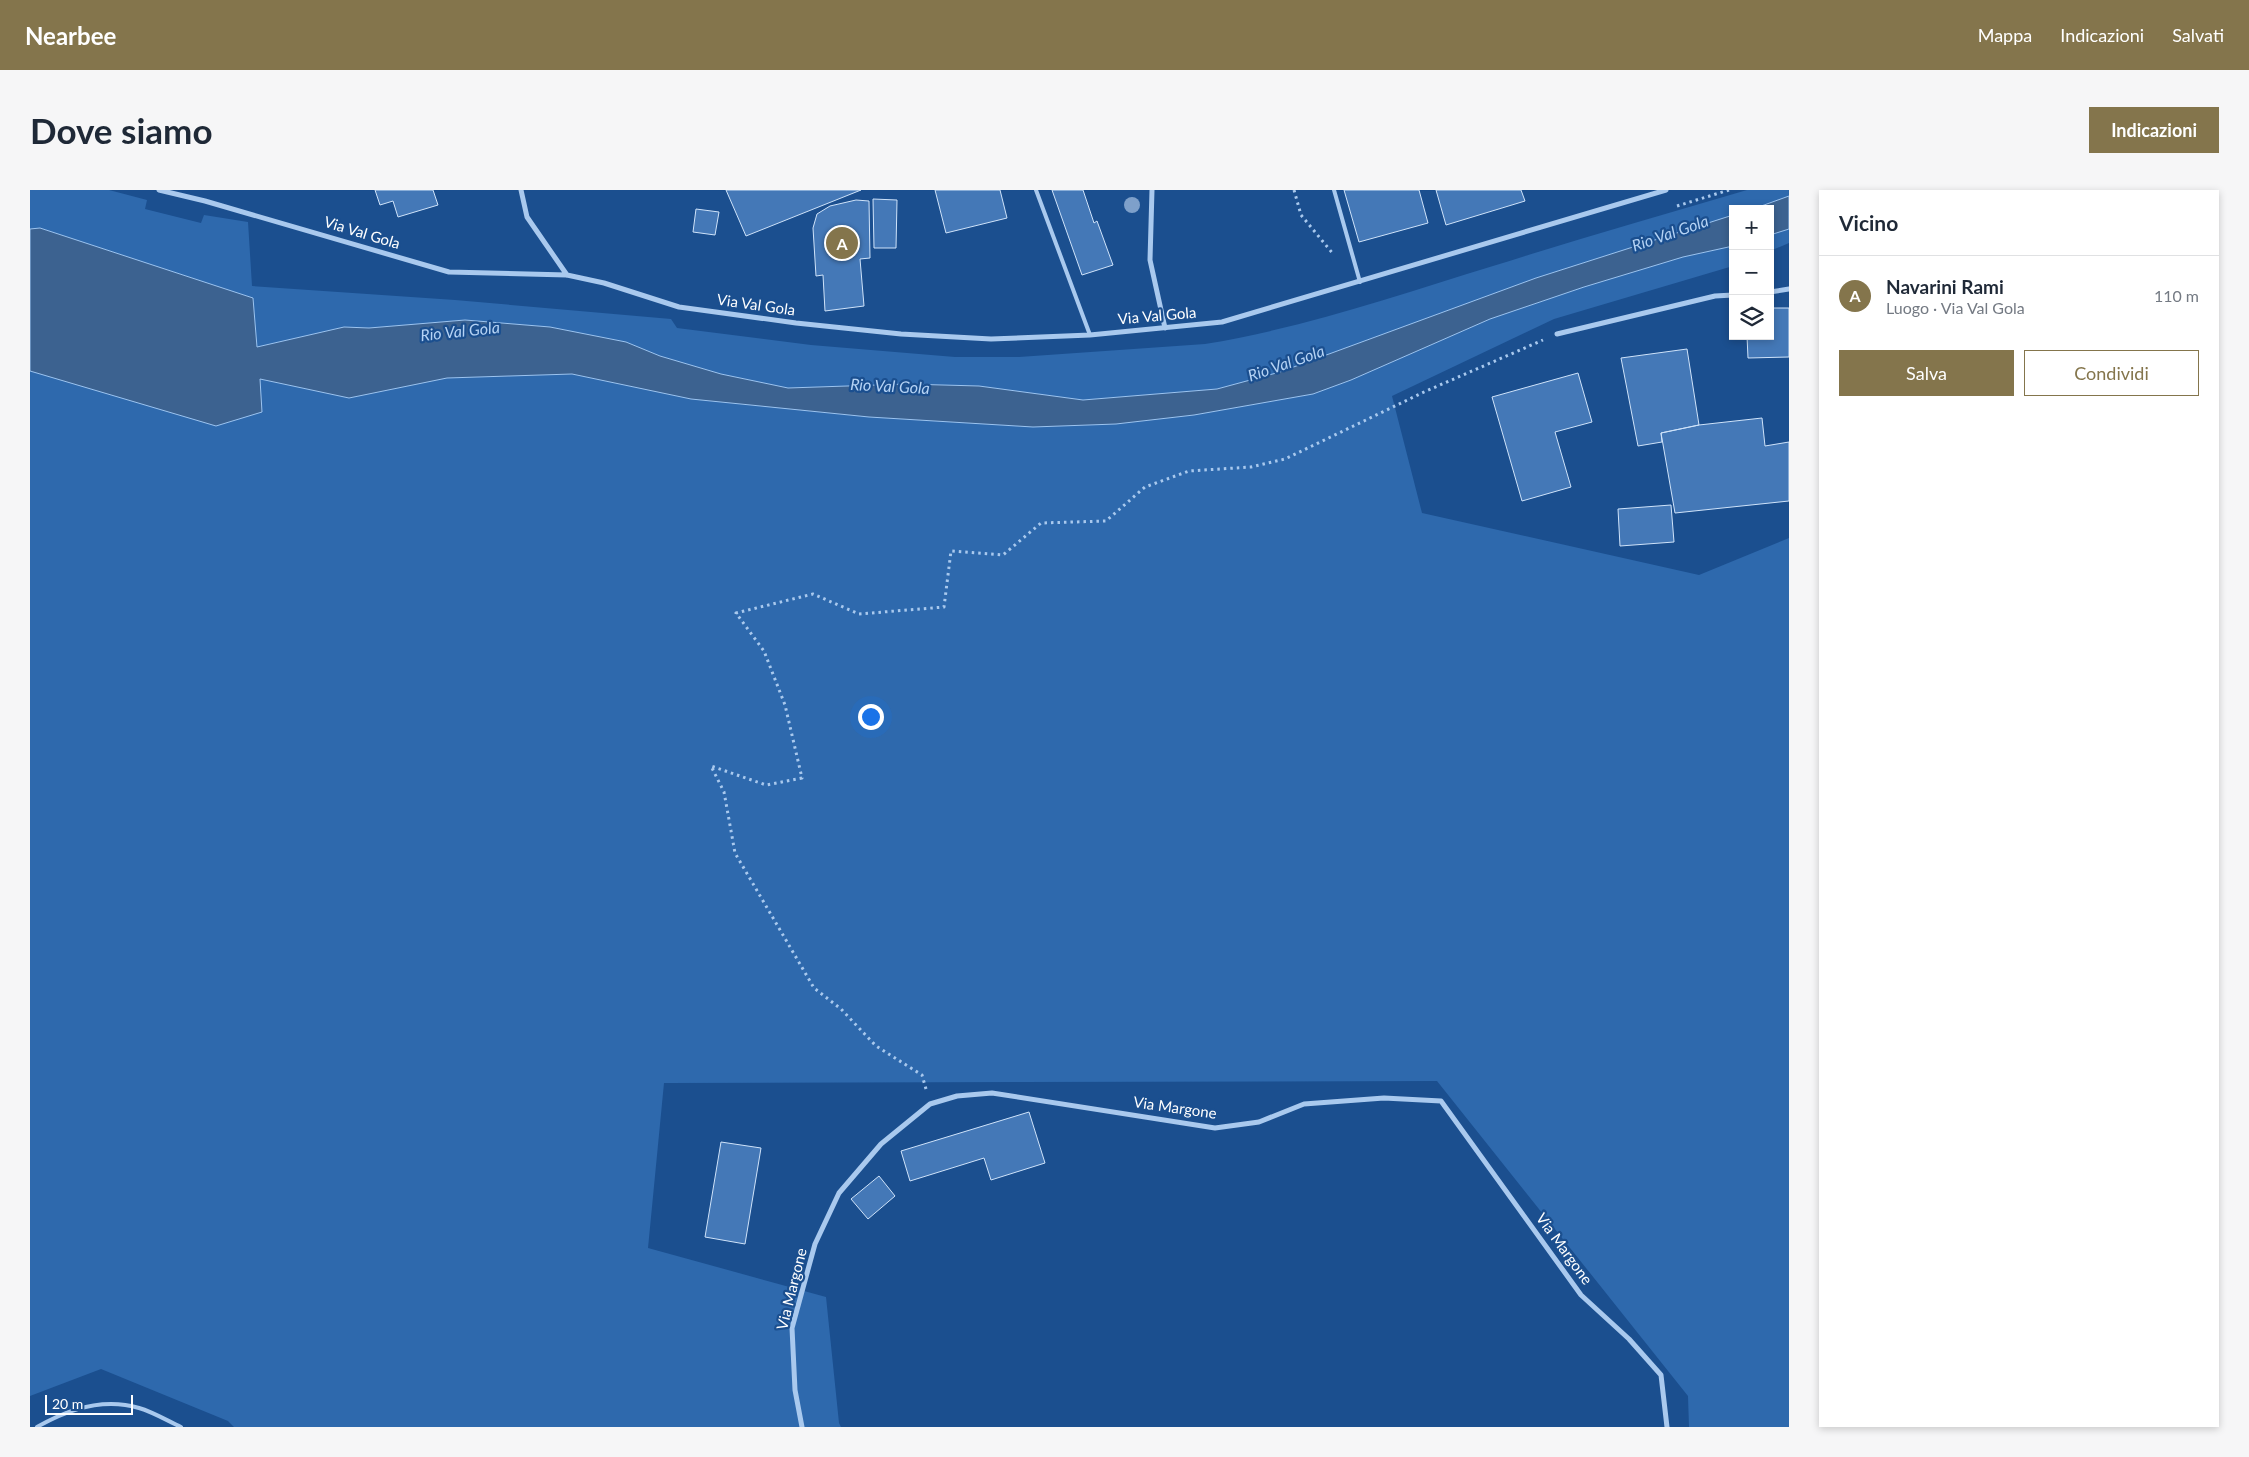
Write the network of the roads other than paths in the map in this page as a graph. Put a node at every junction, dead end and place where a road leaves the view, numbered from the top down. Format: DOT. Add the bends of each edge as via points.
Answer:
graph roads {
  1 [pos="159,190"];
  2 [pos="521,190"];
  3 [pos="1036,190"];
  4 [pos="1152,190"];
  5 [pos="1334,190"];
  6 [pos="1666,190"];
  7 [pos="567,275"];
  8 [pos="1360,283"];
  9 [pos="1789,289"];
  10 [pos="1774,291"];
  11 [pos="1729,295"];
  12 [pos="1165,328"];
  13 [pos="1557,334"];
  14 [pos="1090,335"];
  15 [pos="37,1427"];
  16 [pos="181,1427"];
  17 [pos="802,1427"];
  18 [pos="1667,1427"];
  1 -- 7 [label="street, Via Val Gola" via="450,272"];
  2 -- 7 [label="street" via="527,217"];
  3 -- 14 [label="lane"];
  4 -- 12 [label="street" via="1150,260"];
  5 -- 8 [label="lane"];
  6 -- 8 [label="street, Via Val Gola"];
  7 -- 14 [label="street, Via Val Gola" via="679,307 796,323 991,339"];
  8 -- 12 [label="street, Via Val Gola" via="1222,322"];
  9 -- 10 [label="street"];
  11 -- 13 [label="street"];
  12 -- 14 [label="street, Via Val Gola"];
  15 -- 16 [label="lane" via="61,1413 99,1403 139,1408"];
  17 -- 18 [label="street, Via Margone" via="795,1390 792,1328 815,1244 839,1193 881,1144 930,1104 957,1096 992,1093 1214,1128 1259,1122 1304,1104 1384,1098 1442,1101 1582,1295 1629,1339 1661,1375"];
}
